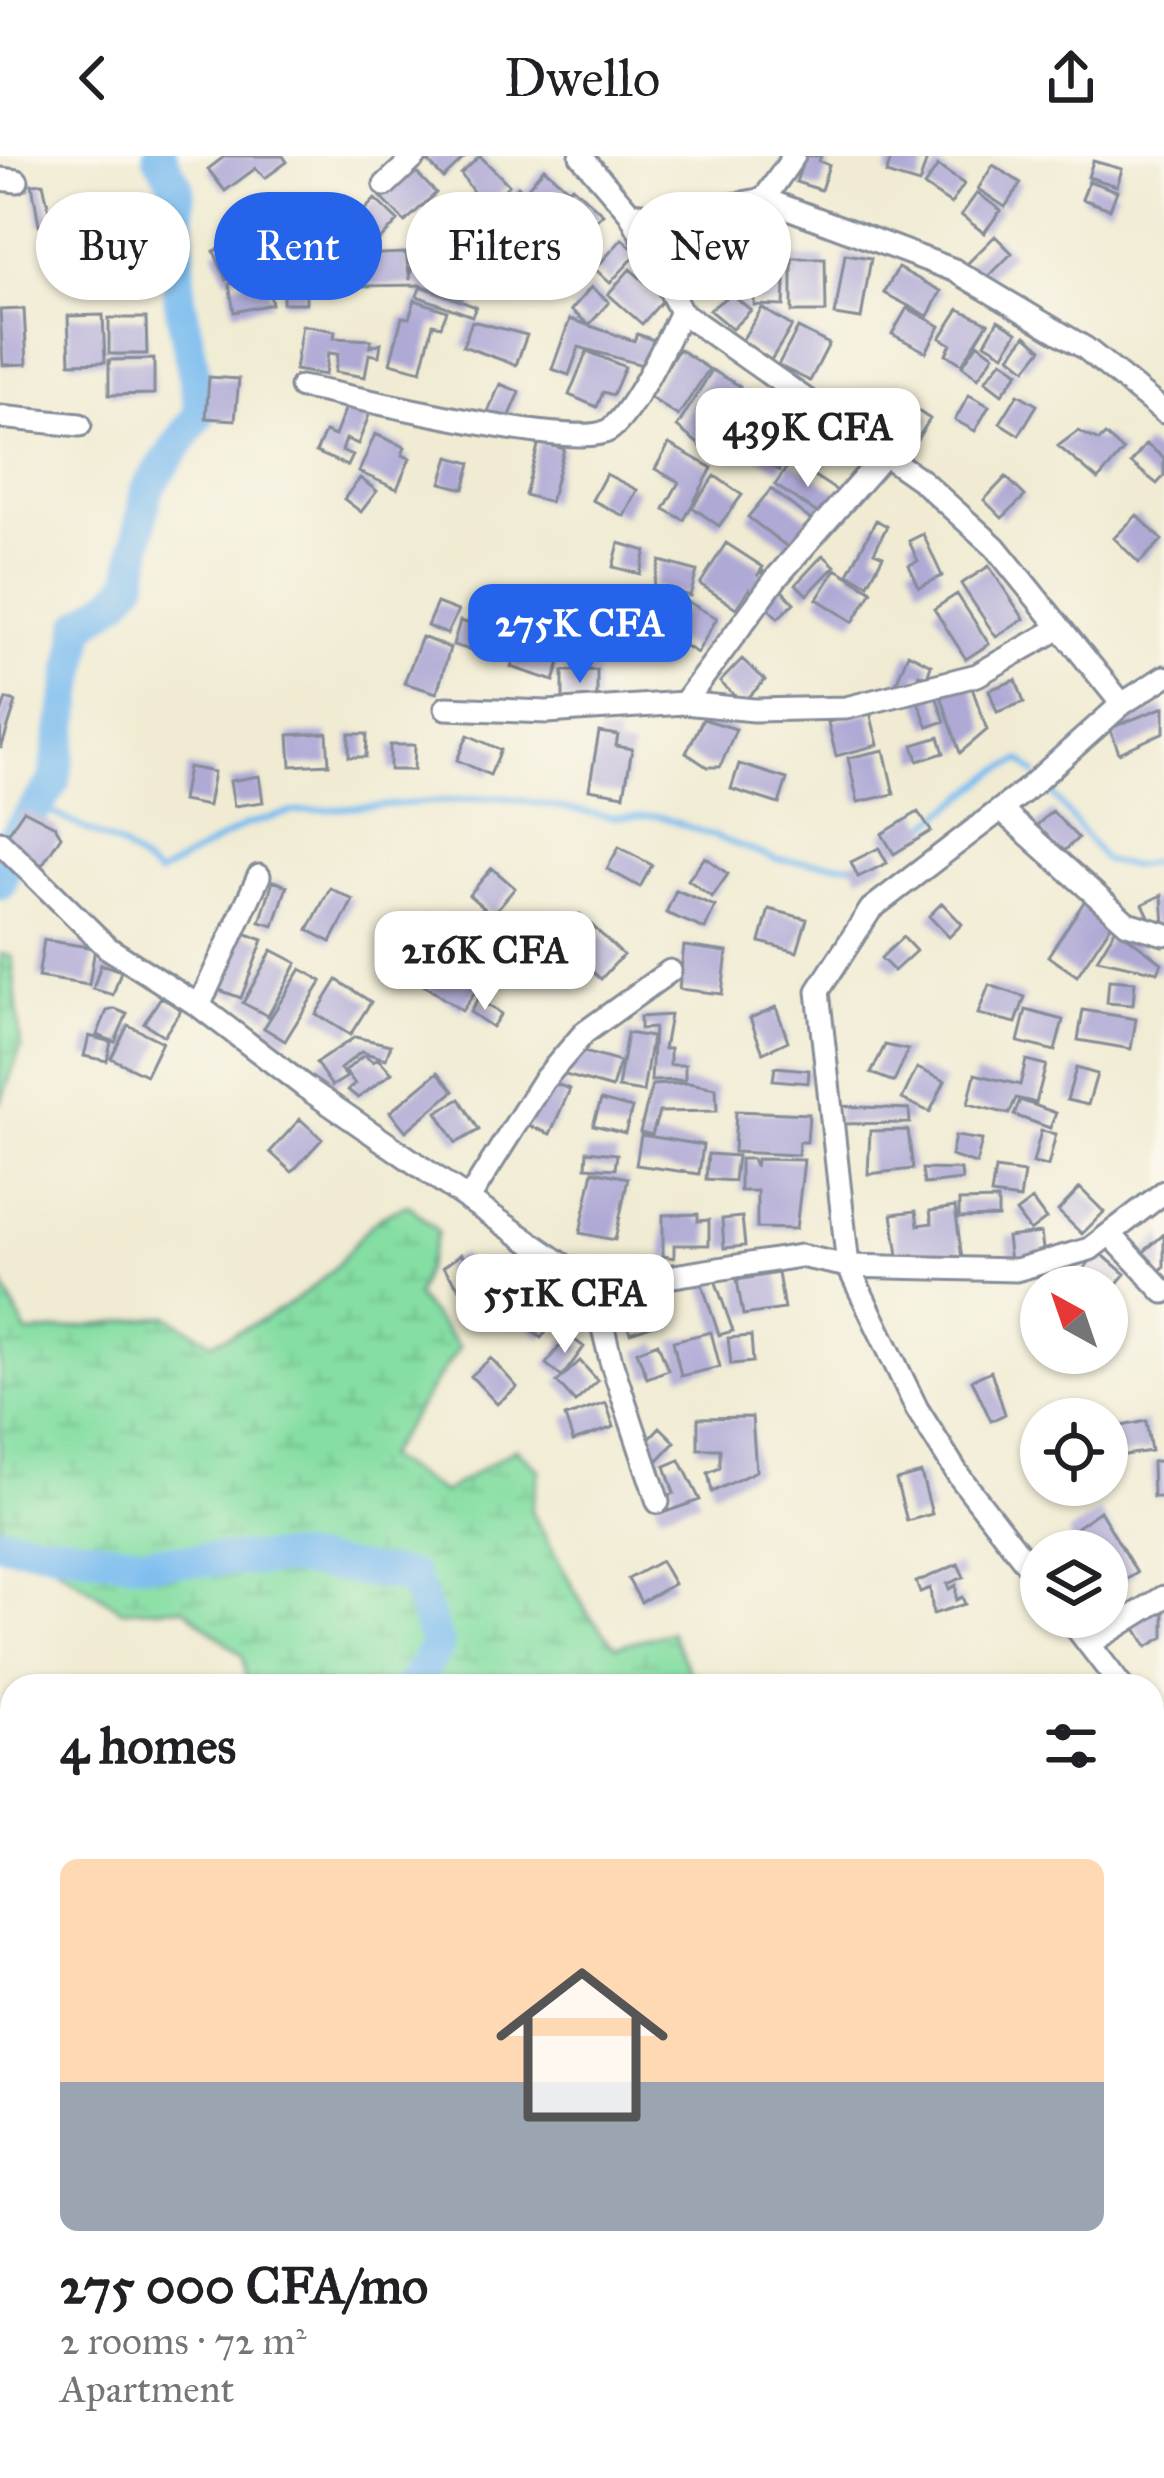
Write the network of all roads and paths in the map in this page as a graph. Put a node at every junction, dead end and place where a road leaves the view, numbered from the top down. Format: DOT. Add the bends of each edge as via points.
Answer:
graph roads {
  1 [pos="416,156"];
  2 [pos="580,156"];
  3 [pos="794,156"];
  4 [pos="385,185"];
  5 [pos="769,192"];
  6 [pos="791,209"];
  7 [pos="627,210"];
  8 [pos="675,300"];
  9 [pos="681,312"];
  10 [pos="301,387"];
  11 [pos="1164,412"];
  12 [pos="0,417"];
  13 [pos="80,425"];
  14 [pos="886,453"];
  15 [pos="1058,629"];
  16 [pos="1164,676"];
  17 [pos="684,703"];
  18 [pos="1122,704"];
  19 [pos="446,708"];
  20 [pos="1001,810"];
  21 [pos="7,848"];
  22 [pos="259,876"];
  23 [pos="1164,934"];
  24 [pos="670,970"];
  25 [pos="199,1006"];
  26 [pos="1164,1192"];
  27 [pos="468,1200"];
  28 [pos="1110,1234"];
  29 [pos="848,1266"];
  30 [pos="590,1275"];
  31 [pos="1164,1292"];
  32 [pos="658,1502"];
  33 [pos="1020,1555"];
  34 [pos="1164,1597"];
  35 [pos="1085,1638"];
  36 [pos="1089,1644"];
  37 [pos="1112,1674"];
  1 -- 4 [label="street"];
  2 -- 7 [label="street"];
  3 -- 5 [label="street"];
  6 -- 11 [label="street" via="954,271 1085,348"];
  8 -- 9 [label="street"];
  9 -- 10 [label="street" via="615,423 596,435 481,423"];
  9 -- 14 [label="street"];
  12 -- 13 [label="street"];
  14 -- 15 [label="street" via="995,547"];
  14 -- 17 [label="street" via="777,577"];
  15 -- 17 [label="street" via="977,675 886,700 754,710"];
  15 -- 18 [label="street"];
  16 -- 18 [label="street"];
  17 -- 19 [label="street" via="547,712"];
  18 -- 20 [label="street"];
  20 -- 23 [label="street" via="1127,923"];
  20 -- 29 [label="street" via="871,909 818,991"];
  21 -- 25 [label="street" via="108,948"];
  22 -- 25 [label="street"];
  24 -- 27 [label="street" via="570,1049"];
  25 -- 27 [label="street"];
  26 -- 28 [label="street"];
  27 -- 30 [label="street" via="568,1270"];
  28 -- 29 [label="street" via="1075,1256 1016,1270"];
  28 -- 31 [label="street"];
  29 -- 30 [label="street" via="800,1256 636,1282"];
  29 -- 33 [label="street" via="917,1409"];
  30 -- 32 [label="street"];
  34 -- 36 [label="street"];
  35 -- 36 [label="street"];
  36 -- 37 [label="street"];
}
